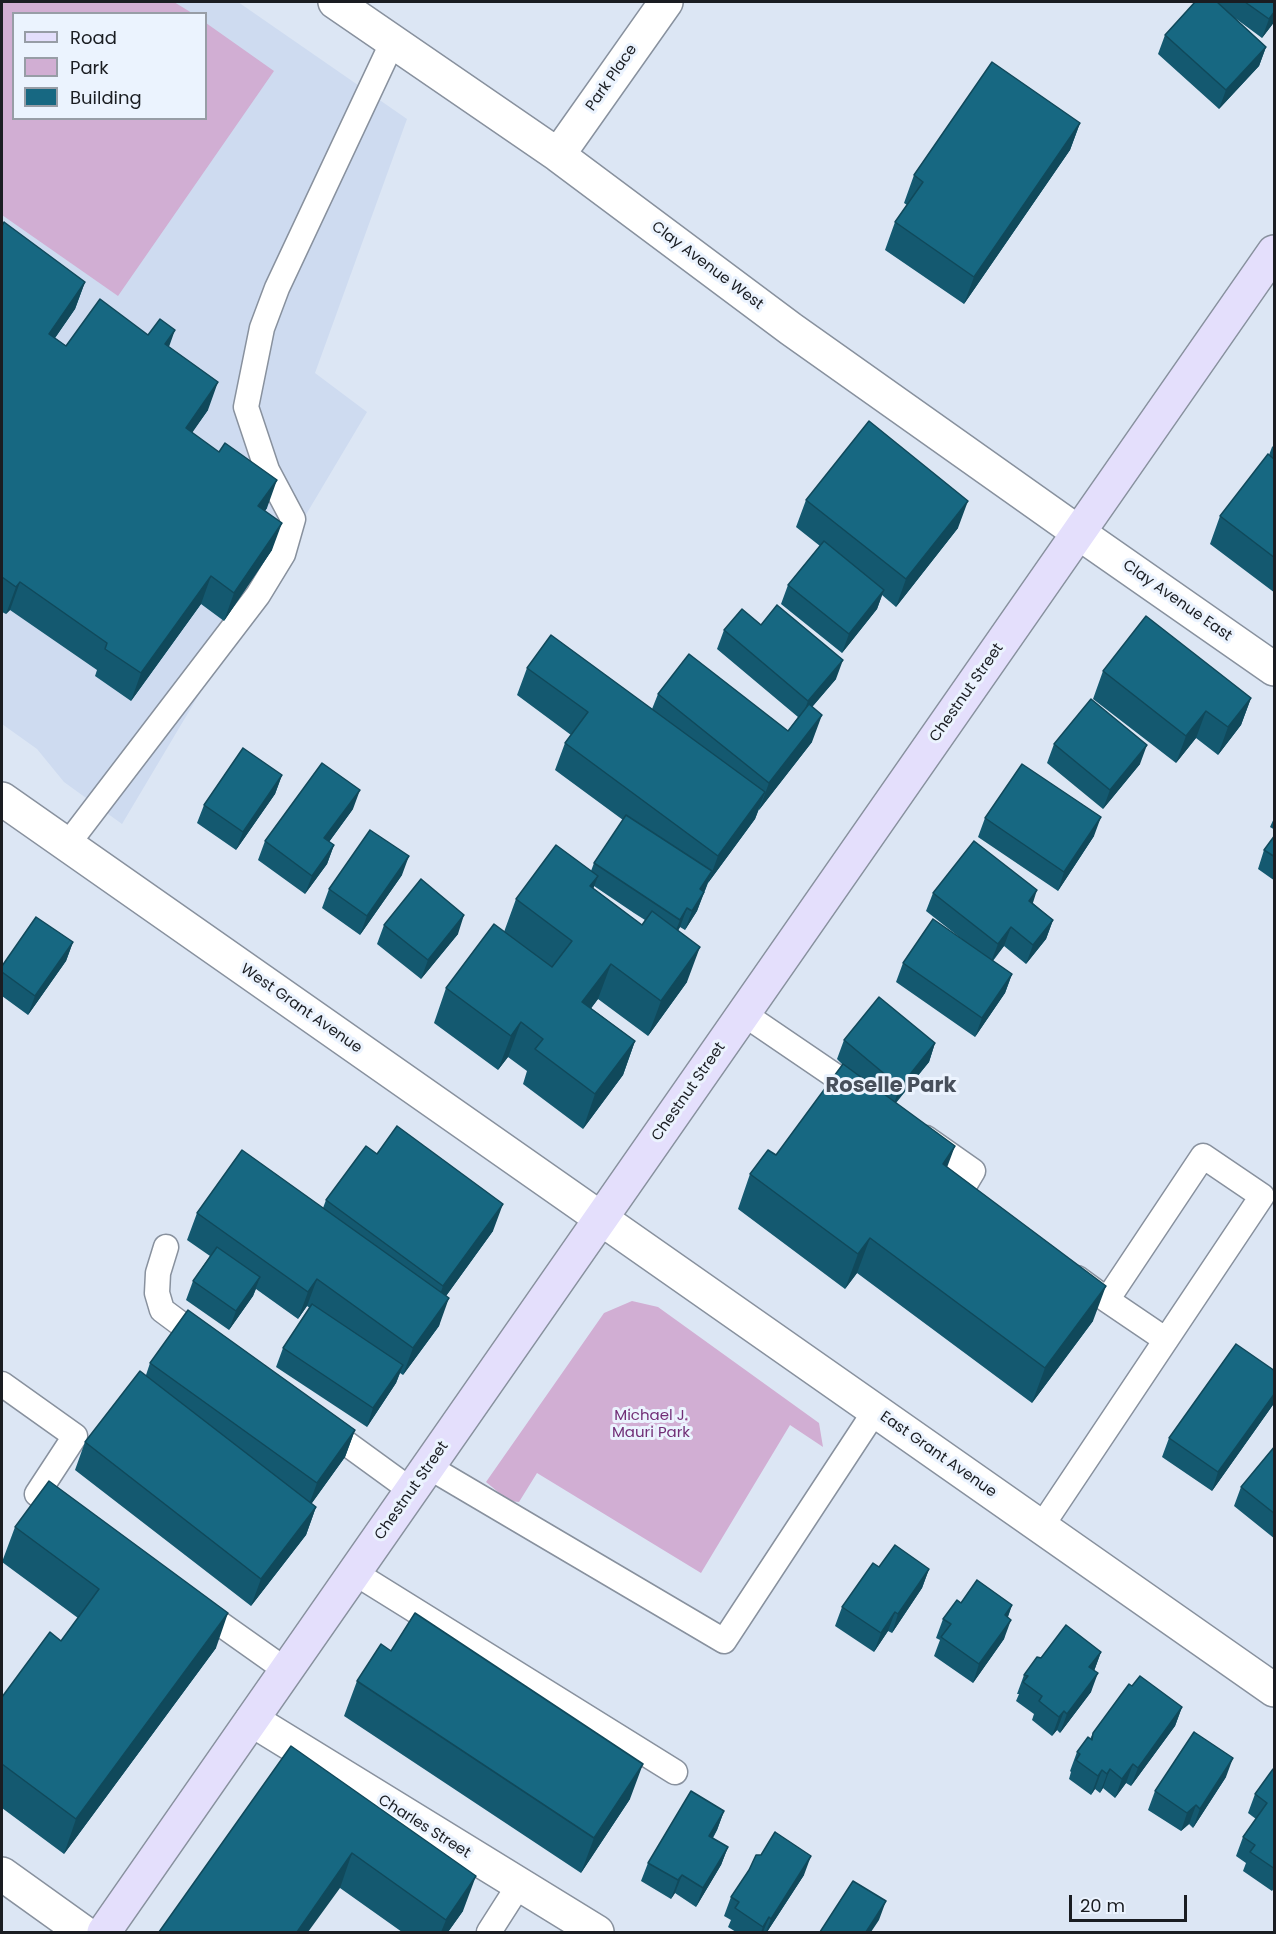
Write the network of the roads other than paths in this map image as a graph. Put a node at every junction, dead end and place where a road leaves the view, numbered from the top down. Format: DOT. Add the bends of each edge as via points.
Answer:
graph roads {
  1 [pos="335,2"];
  2 [pos="666,2"];
  3 [pos="393,41"];
  4 [pos="558,155"];
  5 [pos="1275,252"];
  6 [pos="1078,533"];
  7 [pos="1275,669"];
  8 [pos="2,799"];
  9 [pos="67,845"];
  10 [pos="744,1014"];
  11 [pos="878,1106"];
  12 [pos="906,1125"];
  13 [pos="986,1215"];
  14 [pos="601,1219"];
  15 [pos="166,1247"];
  16 [pos="1060,1267"];
  17 [pos="1107,1300"];
  18 [pos="1166,1340"];
  19 [pos="220,1352"];
  20 [pos="2,1384"];
  21 [pos="875,1411"];
  22 [pos="306,1414"];
  23 [pos="420,1479"];
  24 [pos="1041,1527"];
  25 [pos="85,1528"];
  26 [pos="355,1573"];
  27 [pos="181,1596"];
  28 [pos="287,1671"];
  29 [pos="1275,1690"];
  30 [pos="252,1720"];
  31 [pos="675,1772"];
  32 [pos="2,1874"];
  33 [pos="519,1885"];
  34 [pos="83,1932"];
  35 [pos="104,1932"];
  36 [pos="489,1932"];
  37 [pos="597,1932"];
  1 -- 3 [label="street, Clay Avenue West"];
  2 -- 4 [label="street, Park Place"];
  3 -- 4 [label="street, Clay Avenue West"];
  3 -- 9 [label="lane" via="262,328 246,407 267,470 293,519 284,554 258,595"];
  4 -- 6 [label="street, Clay Avenue West" via="790,329"];
  5 -- 6 [label="street, Chestnut Street"];
  6 -- 7 [label="street, Clay Avenue East"];
  6 -- 10 [label="street, Chestnut Street"];
  8 -- 9 [label="street, West Grant Avenue"];
  9 -- 14 [label="street, West Grant Avenue"];
  10 -- 11 [label="lane"];
  10 -- 14 [label="street, Chestnut Street"];
  12 -- 13 [label="lane" via="973,1171 958,1196"];
  14 -- 21 [label="street, East Grant Avenue"];
  14 -- 23 [label="street, Chestnut Street"];
  15 -- 19 [label="lane" via="158,1273 157,1293 162,1310"];
  16 -- 17 [label="lane"];
  17 -- 18 [label="lane"];
  17 -- 18 [label="lane" via="1203,1156 1262,1196"];
  18 -- 24 [label="lane"];
  20 -- 25 [label="lane" via="75,1436 37,1494"];
  21 -- 23 [label="lane" via="724,1641"];
  21 -- 24 [label="street, East Grant Avenue"];
  22 -- 23 [label="lane"];
  23 -- 26 [label="street, Chestnut Street"];
  24 -- 29 [label="street, East Grant Avenue"];
  26 -- 28 [label="street, Chestnut Street"];
  26 -- 31 [label="lane"];
  27 -- 28 [label="lane"];
  28 -- 30 [label="street, Chestnut Street"];
  30 -- 33 [label="street, Charles Street"];
  30 -- 35 [label="street, Chestnut Street"];
  32 -- 34 [label="street"];
  33 -- 36 [label="lane"];
  33 -- 37 [label="street, Charles Street"];
}
